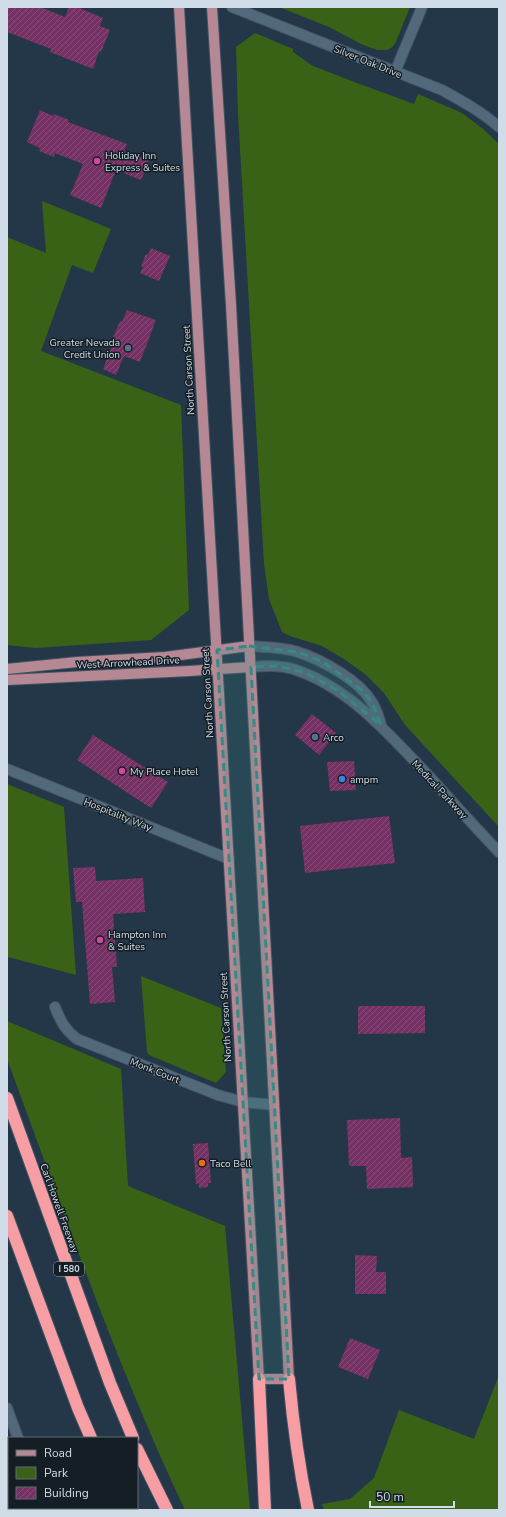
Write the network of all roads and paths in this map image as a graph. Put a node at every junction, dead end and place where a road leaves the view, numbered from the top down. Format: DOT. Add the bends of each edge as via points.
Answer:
graph roads {
  1 [pos="179,7"];
  2 [pos="212,7"];
  3 [pos="232,7"];
  4 [pos="422,7"];
  5 [pos="395,72"];
  6 [pos="499,127"];
  7 [pos="249,646"];
  8 [pos="217,650"];
  9 [pos="250,667"];
  10 [pos="7,669"];
  11 [pos="218,669"];
  12 [pos="7,680"];
  13 [pos="381,725"];
  14 [pos="7,769"];
  15 [pos="499,852"];
  16 [pos="229,859"];
  17 [pos="55,1007"];
  18 [pos="7,1098"];
  19 [pos="242,1102"];
  20 [pos="274,1105"];
  21 [pos="7,1216"];
  22 [pos="259,1378"];
  23 [pos="289,1379"];
  24 [pos="7,1408"];
  25 [pos="18,1437"];
  26 [pos="91,1437"];
  27 [pos="133,1437"];
  28 [pos="138,1451"];
  29 [pos="167,1510"];
  30 [pos="265,1510"];
  31 [pos="308,1510"];
  1 -- 8 [label="main road, North Carson Street"];
  2 -- 7 [label="main road"];
  3 -- 5 [label="street, Silver Oak Drive"];
  4 -- 5 [label="street"];
  5 -- 6 [label="street, Silver Oak Drive" via="465,102"];
  7 -- 8 [label="main road, West Arrowhead Drive"];
  7 -- 9 [label="main road"];
  7 -- 13 [label="street, Medical Parkway" via="298,652 323,662 362,690 372,702"];
  8 -- 10 [label="main road, West Arrowhead Drive" via="165,657"];
  8 -- 11 [label="main road, North Carson Street"];
  9 -- 11 [label="main road, West Arrowhead Drive"];
  9 -- 13 [label="street, Medical Parkway" via="277,666 306,673 338,691"];
  9 -- 20 [label="main road"];
  11 -- 12 [label="main road, West Arrowhead Drive"];
  11 -- 16 [label="main road, North Carson Street"];
  13 -- 15 [label="street, Medical Parkway"];
  14 -- 16 [label="street, Hospitality Way"];
  16 -- 19 [label="main road, North Carson Street"];
  17 -- 19 [label="street, Monk Court" via="68,1032 77,1039 201,1089"];
  18 -- 27 [label="highway, Carl Howell Freeway / I 580" via="110,1382"];
  19 -- 20 [label="street, Monk Court"];
  19 -- 22 [label="main road, North Carson Street"];
  20 -- 23 [label="main road"];
  21 -- 26 [label="highway"];
  22 -- 23 [label="main road"];
  22 -- 30 [label="highway"];
  23 -- 31 [label="highway" via="302,1484"];
  24 -- 25 [label="street"];
  28 -- 29 [label="highway"];
}
